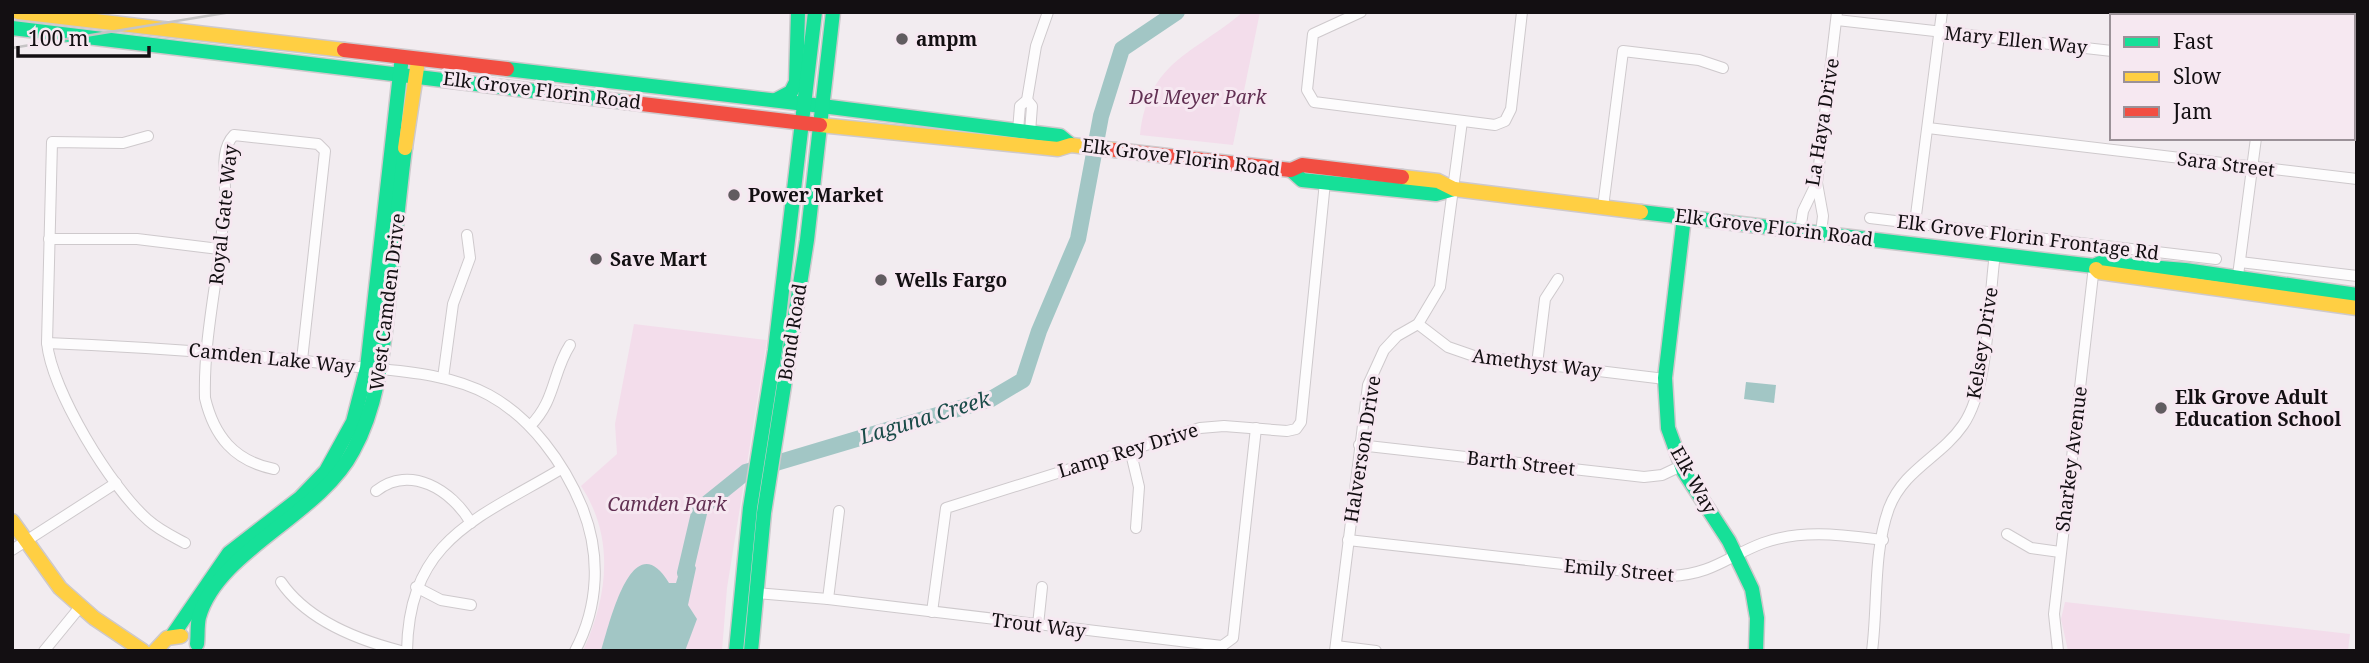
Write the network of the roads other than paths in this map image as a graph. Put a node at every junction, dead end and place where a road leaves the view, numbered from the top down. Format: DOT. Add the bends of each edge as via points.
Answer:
graph roads {
  1 [pos="18,12"];
  2 [pos="799,12"];
  3 [pos="815,12"];
  4 [pos="834,12"];
  5 [pos="1048,12"];
  6 [pos="1361,12"];
  7 [pos="1522,12"];
  8 [pos="1942,12"];
  9 [pos="24,13"];
  10 [pos="1837,16"];
  11 [pos="12,19"];
  12 [pos="12,28"];
  13 [pos="1939,32"];
  14 [pos="2110,51"];
  15 [pos="400,66"];
  16 [pos="417,68"];
  17 [pos="1723,68"];
  18 [pos="557,76"];
  19 [pos="611,82"];
  20 [pos="500,85"];
  21 [pos="579,95"];
  22 [pos="776,100"];
  23 [pos="805,104"];
  24 [pos="822,106"];
  25 [pos="1462,121"];
  26 [pos="803,123"];
  27 [pos="820,125"];
  28 [pos="1928,128"];
  29 [pos="1024,132"];
  30 [pos="148,136"];
  31 [pos="2256,140"];
  32 [pos="985,142"];
  33 [pos="1071,145"];
  34 [pos="2253,167"];
  35 [pos="1291,170"];
  36 [pos="2357,179"];
  37 [pos="1325,182"];
  38 [pos="1817,182"];
  39 [pos="1454,189"];
  40 [pos="1603,207"];
  41 [pos="1684,216"];
  42 [pos="1870,218"];
  43 [pos="1915,223"];
  44 [pos="1800,231"];
  45 [pos="1821,233"];
  46 [pos="467,235"];
  47 [pos="50,239"];
  48 [pos="219,249"];
  49 [pos="1995,254"];
  50 [pos="2216,259"];
  51 [pos="2240,262"];
  52 [pos="2186,263"];
  53 [pos="2094,266"];
  54 [pos="2357,276"];
  55 [pos="1558,279"];
  56 [pos="2237,284"];
  57 [pos="2357,295"];
  58 [pos="2357,308"];
  59 [pos="1418,324"];
  60 [pos="776,334"];
  61 [pos="47,343"];
  62 [pos="570,345"];
  63 [pos="207,350"];
  64 [pos="302,360"];
  65 [pos="1537,364"];
  66 [pos="374,369"];
  67 [pos="443,378"];
  68 [pos="1665,379"];
  69 [pos="530,426"];
  70 [pos="778,427"];
  71 [pos="1256,428"];
  72 [pos="1359,445"];
  73 [pos="1130,449"];
  74 [pos="1681,466"];
  75 [pos="274,469"];
  76 [pos="561,469"];
  77 [pos="116,483"];
  78 [pos="376,491"];
  79 [pos="757,511"];
  80 [pos="839,511"];
  81 [pos="12,521"];
  82 [pos="471,523"];
  83 [pos="1136,528"];
  84 [pos="2007,534"];
  85 [pos="1349,540"];
  86 [pos="1882,540"];
  87 [pos="26,542"];
  88 [pos="185,544"];
  89 [pos="12,550"];
  90 [pos="2060,552"];
  91 [pos="1739,555"];
  92 [pos="281,582"];
  93 [pos="416,587"];
  94 [pos="1042,587"];
  95 [pos="757,593"];
  96 [pos="828,599"];
  97 [pos="471,605"];
  98 [pos="80,607"];
  99 [pos="932,612"];
  100 [pos="1038,625"];
  101 [pos="119,633"];
  102 [pos="163,643"];
  103 [pos="199,647"];
  104 [pos="1335,649"];
  105 [pos="44,651"];
  106 [pos="143,651"];
  107 [pos="401,651"];
  108 [pos="407,651"];
  109 [pos="575,651"];
  110 [pos="736,651"];
  111 [pos="751,651"];
  112 [pos="1376,651"];
  113 [pos="1756,651"];
  114 [pos="1872,651"];
  115 [pos="2058,651"];
  1 -- 9 [label="main road, Elk Grove Florin Road"];
  2 -- 22 [label="main road" via="796,84 788,95"];
  3 -- 23 [label="main road, Bond Road"];
  4 -- 24 [label="main road, Bond Road"];
  5 -- 29 [label="street" via="1037,46 1027,100 1032,106"];
  6 -- 25 [label="street" via="1313,34 1307,85 1310,99 1323,105"];
  7 -- 25 [label="street" via="1508,118 1495,125"];
  8 -- 13 [label="street"];
  9 -- 11 [label="main road"];
  9 -- 15 [label="main road, Elk Grove Florin Road"];
  10 -- 13 [label="street, Mary Ellen Way"];
  10 -- 38 [label="street, La Haya Drive"];
  12 -- 15 [label="main road, Elk Grove Florin Road"];
  13 -- 14 [label="street, Mary Ellen Way"];
  13 -- 28 [label="street"];
  15 -- 16 [label="main road, Elk Grove Florin Road"];
  15 -- 66 [label="main road, West Camden Drive"];
  16 -- 18 [label="main road, Elk Grove Florin Road"];
  16 -- 20 [label="main road, Elk Grove Florin Road"];
  16 -- 66 [label="main road, West Camden Drive"];
  17 -- 40 [label="street" via="1699,60 1623,51"];
  18 -- 19 [label="main road, Elk Grove Florin Road"];
  18 -- 20 [label="main road" via="549,82"];
  19 -- 21 [label="main road" via="599,89 582,89"];
  19 -- 22 [label="main road, Elk Grove Florin Road"];
  20 -- 21 [label="main road, Elk Grove Florin Road"];
  21 -- 26 [label="main road, Elk Grove Florin Road"];
  22 -- 23 [label="main road, Elk Grove Florin Road"];
  23 -- 24 [label="main road, Elk Grove Florin Road"];
  23 -- 26 [label="main road, Bond Road"];
  24 -- 27 [label="main road, Bond Road"];
  24 -- 29 [label="main road, Elk Grove Florin Road"];
  25 -- 39 [label="street, Halverson Drive"];
  26 -- 27 [label="main road, Elk Grove Florin Road"];
  26 -- 60 [label="main road, Bond Road"];
  27 -- 32 [label="main road, Elk Grove Florin Road"];
  27 -- 70 [label="main road, Bond Road"];
  28 -- 34 [label="street, Sara Street"];
  28 -- 43 [label="street"];
  29 -- 32 [label="main road" via="1027,139 997,136"];
  29 -- 33 [label="main road, Elk Grove Florin Road" via="1060,136"];
  30 -- 47 [label="street" via="123,144 52,142"];
  31 -- 34 [label="street"];
  32 -- 33 [label="main road, Elk Grove Florin Road" via="1058,149"];
  33 -- 35 [label="main road, Elk Grove Florin Road"];
  34 -- 36 [label="street, Sara Street"];
  34 -- 51 [label="street"];
  35 -- 37 [label="main road, Elk Grove Florin Road" via="1302,180"];
  35 -- 39 [label="main road, Elk Grove Florin Road" via="1303,165 1330,168 1438,181"];
  37 -- 39 [label="main road, Elk Grove Florin Road" via="1436,194"];
  37 -- 71 [label="street, Lamp Rey Drive" via="1301,422 1287,432"];
  38 -- 44 [label="street, La Haya Drive" via="1803,211"];
  38 -- 45 [label="street"];
  39 -- 40 [label="main road, Elk Grove Florin Road"];
  39 -- 59 [label="street, Halverson Drive" via="1443,278"];
  40 -- 41 [label="main road, Elk Grove Florin Road"];
  41 -- 44 [label="main road, Elk Grove Florin Road"];
  41 -- 68 [label="main road, Elk Way"];
  42 -- 43 [label="street, Elk Grove Florin Frontage Rd"];
  43 -- 52 [label="street, Elk Grove Florin Frontage Rd"];
  44 -- 45 [label="main road, Elk Grove Florin Road"];
  45 -- 49 [label="main road, Elk Grove Florin Road"];
  46 -- 67 [label="street" via="470,258 453,304"];
  47 -- 48 [label="street" via="137,239"];
  47 -- 61 [label="street"];
  48 -- 63 [label="street, Royal Gate Way"];
  48 -- 64 [label="street, Royal Gate Way" via="227,142 234,135 318,144 325,151"];
  49 -- 53 [label="main road, Elk Grove Florin Road"];
  49 -- 86 [label="street, Kelsey Drive" via="1975,401 1956,433 1901,485 1888,511"];
  50 -- 52 [label="street, Elk Grove Florin Frontage Rd"];
  51 -- 54 [label="street"];
  51 -- 56 [label="street"];
  52 -- 53 [label="main road, Elk Grove Florin Road"];
  52 -- 56 [label="main road, Elk Grove Florin Road"];
  53 -- 56 [label="main road, Elk Grove Florin Road" via="2099,272"];
  53 -- 90 [label="street, Sharkey Avenue"];
  55 -- 65 [label="street" via="1545,299"];
  56 -- 57 [label="main road, Elk Grove Florin Road"];
  56 -- 58 [label="main road, Elk Grove Florin Road"];
  59 -- 65 [label="street, Amethyst Way" via="1439,342 1465,354"];
  59 -- 72 [label="street, Halverson Drive" via="1390,343 1374,367"];
  60 -- 70 [label="main road" via="781,342 775,394"];
  60 -- 79 [label="main road, Bond Road"];
  61 -- 63 [label="street, Camden Lake Way"];
  61 -- 77 [label="street" via="59,389"];
  62 -- 69 [label="street" via="549,402"];
  63 -- 64 [label="street, Camden Lake Way"];
  63 -- 75 [label="street, Royal Gate Way" via="205,398 211,422 236,453"];
  64 -- 66 [label="street, Camden Lake Way"];
  65 -- 68 [label="street, Amethyst Way"];
  66 -- 67 [label="street, Camden Lake Way"];
  66 -- 102 [label="main road, West Camden Drive" via="357,414 328,468 300,498 230,551"];
  66 -- 103 [label="main road, West Camden Drive" via="366,426 340,474 313,503 258,543 229,571 207,602 196,630"];
  67 -- 69 [label="street, Camden Lake Way" via="486,393"];
  68 -- 74 [label="main road, Elk Way" via="1667,424"];
  69 -- 76 [label="street, Camden Lake Way"];
  70 -- 79 [label="main road, Bond Road"];
  71 -- 73 [label="street, Lamp Rey Drive" via="1210,426"];
  71 -- 100 [label="street, Trout Way" via="1233,638 1222,646"];
  72 -- 74 [label="street, Barth Street" via="1644,477"];
  72 -- 85 [label="street, Halverson Drive"];
  73 -- 83 [label="street" via="1139,487"];
  73 -- 99 [label="street, Lamp Rey Drive" via="946,508"];
  74 -- 91 [label="main road, Elk Way"];
  76 -- 82 [label="street"];
  76 -- 109 [label="street, Camden Lake Way" via="588,522 594,556 592,602"];
  77 -- 87 [label="street"];
  77 -- 88 [label="street" via="146,519"];
  78 -- 82 [label="street" via="392,481 421,481 453,500"];
  79 -- 95 [label="main road, Bond Road"];
  79 -- 110 [label="main road, Bond Road"];
  80 -- 96 [label="street"];
  81 -- 87 [label="main road"];
  82 -- 93 [label="street" via="438,550"];
  84 -- 90 [label="street" via="2022,545"];
  85 -- 91 [label="street, Emily Street" via="1662,576 1701,572"];
  85 -- 104 [label="street, Halverson Drive"];
  86 -- 91 [label="street, Emily Street" via="1828,534 1793,536"];
  86 -- 114 [label="street, Kelsey Drive"];
  87 -- 89 [label="street"];
  87 -- 98 [label="main road"];
  90 -- 115 [label="street, Sharkey Avenue" via="2054,614"];
  91 -- 113 [label="main road, Elk Way" via="1757,604"];
  92 -- 107 [label="street" via="300,605 317,616"];
  93 -- 97 [label="street" via="441,600"];
  93 -- 108 [label="street"];
  94 -- 100 [label="street"];
  95 -- 96 [label="street, Trout Way"];
  95 -- 111 [label="main road, Bond Road"];
  96 -- 99 [label="street, Trout Way"];
  98 -- 101 [label="main road"];
  98 -- 105 [label="street"];
  99 -- 100 [label="street, Trout Way"];
  101 -- 102 [label="main road"];
  101 -- 106 [label="main road"];
  102 -- 103 [label="main road" via="186,637"];
  104 -- 112 [label="street"];
}
